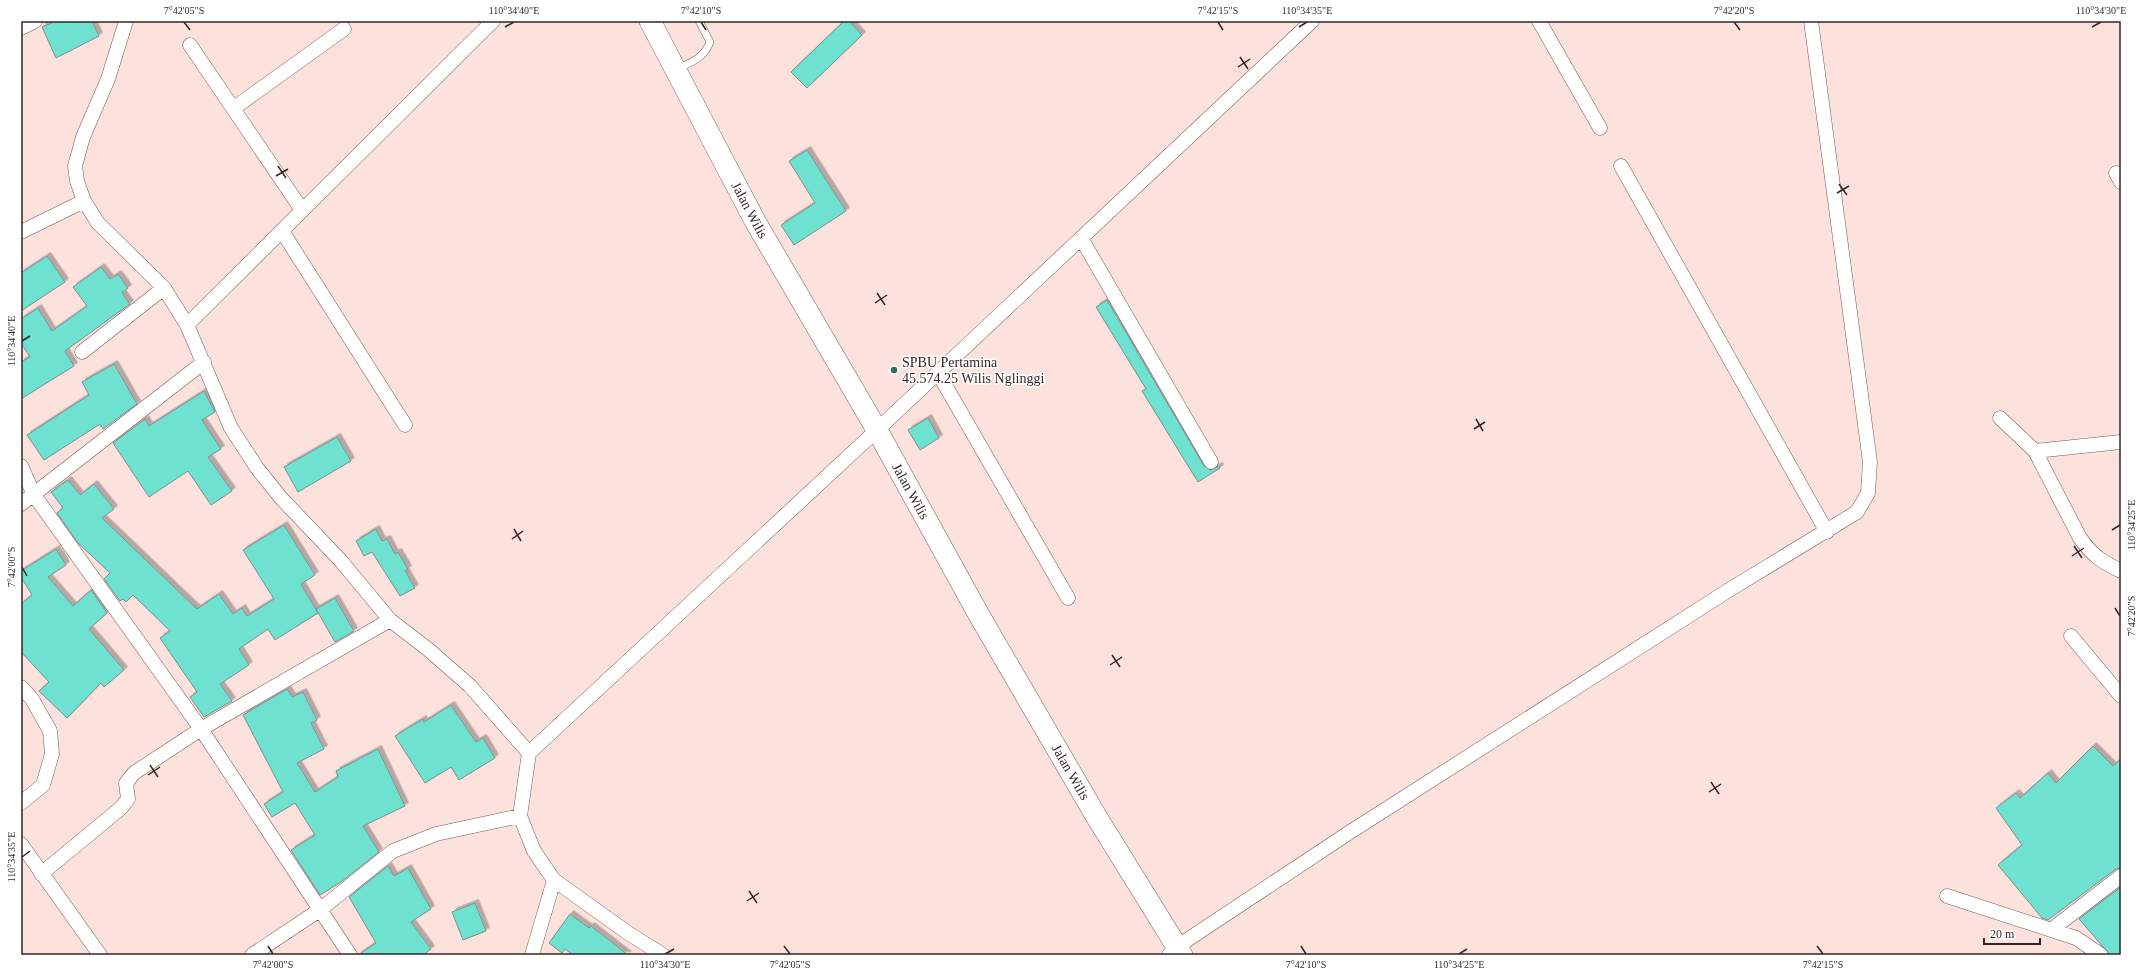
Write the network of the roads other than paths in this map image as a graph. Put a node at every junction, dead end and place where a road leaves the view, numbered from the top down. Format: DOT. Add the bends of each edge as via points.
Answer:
graph roads {
  1 [pos="35,21"];
  2 [pos="126,21"];
  3 [pos="493,21"];
  4 [pos="650,21"];
  5 [pos="699,21"];
  6 [pos="1312,21"];
  7 [pos="1538,21"];
  8 [pos="1811,21"];
  9 [pos="21,28"];
  10 [pos="344,29"];
  11 [pos="190,45"];
  12 [pos="677,70"];
  13 [pos="234,108"];
  14 [pos="1600,128"];
  15 [pos="1621,166"];
  16 [pos="84,201"];
  17 [pos="302,210"];
  18 [pos="282,231"];
  19 [pos="21,232"];
  20 [pos="1081,238"];
  21 [pos="164,288"];
  22 [pos="187,325"];
  23 [pos="82,352"];
  24 [pos="204,362"];
  25 [pos="938,373"];
  26 [pos="2000,418"];
  27 [pos="405,425"];
  28 [pos="877,430"];
  29 [pos="2121,442"];
  30 [pos="2035,451"];
  31 [pos="1210,462"];
  32 [pos="21,466"];
  33 [pos="34,495"];
  34 [pos="21,504"];
  35 [pos="1827,532"];
  36 [pos="2121,571"];
  37 [pos="1068,598"];
  38 [pos="390,620"];
  39 [pos="2071,636"];
  40 [pos="2116,685"];
  41 [pos="21,687"];
  42 [pos="2121,696"];
  43 [pos="202,729"];
  44 [pos="529,753"];
  45 [pos="21,802"];
  46 [pos="520,816"];
  47 [pos="21,844"];
  48 [pos="41,874"];
  49 [pos="2121,876"];
  50 [pos="554,880"];
  51 [pos="1947,896"];
  52 [pos="321,909"];
  53 [pos="2051,930"];
  54 [pos="1176,952"];
  55 [pos="100,955"];
  56 [pos="252,955"];
  57 [pos="350,955"];
  58 [pos="532,955"];
  59 [pos="663,955"];
  60 [pos="2101,955"];
  1 -- 9 [label="street"];
  2 -- 16 [label="street" via="108,79 83,137 76,166 76,181"];
  3 -- 17 [label="street"];
  4 -- 12 [label="main road, Jalan Wilis"];
  5 -- 12 [label="lane" via="710,42 706,53"];
  6 -- 20 [label="street"];
  7 -- 14 [label="street"];
  8 -- 35 [label="street" via="1870,462 1868,493 1857,512"];
  10 -- 13 [label="street"];
  11 -- 13 [label="street"];
  12 -- 28 [label="main road, Jalan Wilis" via="755,221"];
  13 -- 17 [label="street"];
  15 -- 35 [label="street"];
  16 -- 19 [label="street"];
  16 -- 21 [label="street" via="98,222"];
  17 -- 18 [label="street"];
  18 -- 22 [label="street"];
  18 -- 27 [label="street"];
  20 -- 25 [label="street"];
  20 -- 31 [label="street"];
  21 -- 22 [label="street"];
  21 -- 23 [label="street"];
  22 -- 24 [label="street"];
  24 -- 33 [label="street"];
  24 -- 38 [label="street" via="231,428 257,468 280,498 341,561"];
  25 -- 28 [label="street"];
  25 -- 37 [label="street"];
  26 -- 30 [label="street"];
  28 -- 44 [label="street"];
  28 -- 54 [label="main road, Jalan Wilis" via="979,615"];
  29 -- 30 [label="street"];
  30 -- 36 [label="street" via="2086,547 2101,561"];
  32 -- 33 [label="street"];
  33 -- 34 [label="street"];
  33 -- 43 [label="street"];
  35 -- 54 [label="street" via="1729,590 1361,825"];
  38 -- 43 [label="street"];
  38 -- 44 [label="street" via="470,686"];
  39 -- 40 [label="street"];
  40 -- 42 [label="street"];
  41 -- 45 [label="street" via="32,699 50,731 52,754 43,785"];
  43 -- 48 [label="street" via="134,773 126,783 128,799 122,808"];
  43 -- 52 [label="street"];
  44 -- 46 [label="street"];
  46 -- 50 [label="street" via="534,850"];
  46 -- 52 [label="street" via="436,834 393,851"];
  47 -- 48 [label="street"];
  48 -- 55 [label="street"];
  49 -- 53 [label="street"];
  50 -- 58 [label="street"];
  50 -- 59 [label="street"];
  51 -- 53 [label="street"];
  52 -- 56 [label="street"];
  52 -- 57 [label="street"];
  53 -- 60 [label="street" via="2076,938"];
}
